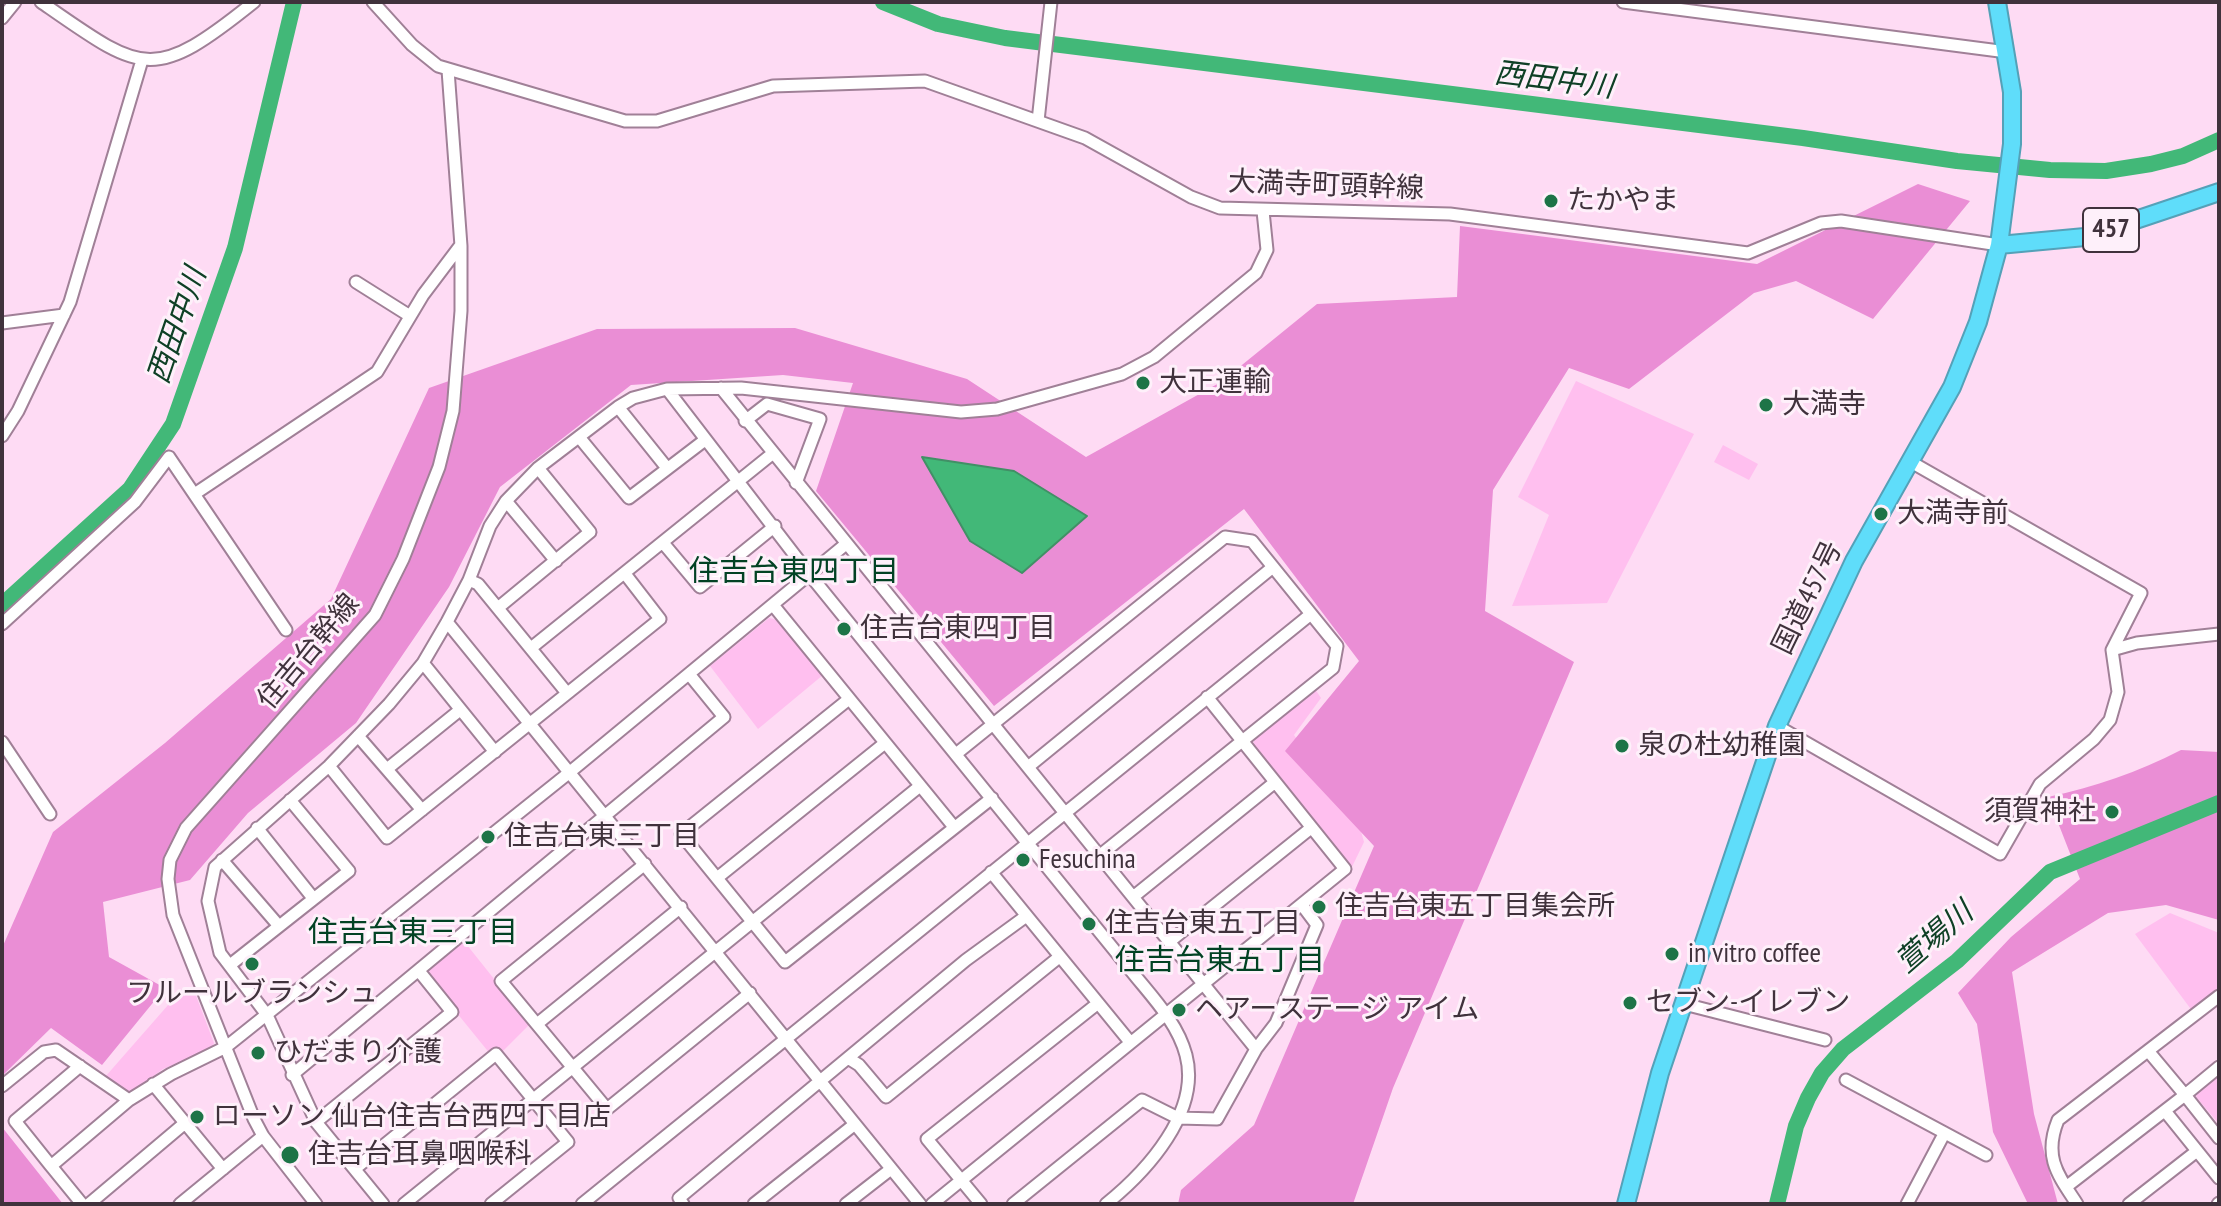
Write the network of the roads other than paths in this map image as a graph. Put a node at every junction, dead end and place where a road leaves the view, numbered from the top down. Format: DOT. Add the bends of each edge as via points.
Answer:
graph roads {
  1 [pos="15,2"];
  2 [pos="41,2"];
  3 [pos="254,2"];
  4 [pos="373,2"];
  5 [pos="1051,2"];
  6 [pos="1623,2"];
  7 [pos="1997,2"];
  8 [pos="1702,7"];
  9 [pos="2,18"];
  10 [pos="2007,52"];
  11 [pos="142,60"];
  12 [pos="448,70"];
  13 [pos="1038,121"];
  14 [pos="2219,192"];
  15 [pos="1263,211"];
  16 [pos="1999,245"];
  17 [pos="461,246"];
  18 [pos="356,282"];
  19 [pos="64,315"];
  20 [pos="410,316"];
  21 [pos="2,323"];
  22 [pos="721,388"];
  23 [pos="667,389"];
  24 [pos="618,407"];
  25 [pos="745,421"];
  26 [pos="2,436"];
  27 [pos="579,437"];
  28 [pos="705,440"];
  29 [pos="772,454"];
  30 [pos="1911,462"];
  31 [pos="538,468"];
  32 [pos="667,468"];
  33 [pos="740,483"];
  34 [pos="796,483"];
  35 [pos="196,493"];
  36 [pos="506,501"];
  37 [pos="775,526"];
  38 [pos="664,544"];
  39 [pos="846,544"];
  40 [pos="556,561"];
  41 [pos="1273,567"];
  42 [pos="626,575"];
  43 [pos="810,575"];
  44 [pos="469,580"];
  45 [pos="773,605"];
  46 [pos="499,607"];
  47 [pos="1311,614"];
  48 [pos="447,622"];
  49 [pos="2,624"];
  50 [pos="286,630"];
  51 [pos="2219,634"];
  52 [pos="531,648"];
  53 [pos="2112,650"];
  54 [pos="423,663"];
  55 [pos="689,674"];
  56 [pos="567,693"];
  57 [pos="1207,697"];
  58 [pos="849,699"];
  59 [pos="460,710"];
  60 [pos="531,723"];
  61 [pos="993,725"];
  62 [pos="1777,726"];
  63 [pos="358,736"];
  64 [pos="1242,741"];
  65 [pos="2,742"];
  66 [pos="885,743"];
  67 [pos="495,752"];
  68 [pos="956,754"];
  69 [pos="329,766"];
  70 [pos="1028,767"];
  71 [pos="387,769"];
  72 [pos="570,772"];
  73 [pos="1274,783"];
  74 [pos="920,786"];
  75 [pos="992,798"];
  76 [pos="290,800"];
  77 [pos="422,810"];
  78 [pos="1064,813"];
  79 [pos="50,814"];
  80 [pos="606,816"];
  81 [pos="954,827"];
  82 [pos="257,828"];
  83 [pos="1311,828"];
  84 [pos="1029,843"];
  85 [pos="1099,856"];
  86 [pos="222,860"];
  87 [pos="645,864"];
  88 [pos="991,872"];
  89 [pos="717,878"];
  90 [pos="1133,897"];
  91 [pos="313,898"];
  92 [pos="1302,905"];
  93 [pos="681,907"];
  94 [pos="1025,917"];
  95 [pos="752,921"];
  96 [pos="279,926"];
  97 [pos="1169,942"];
  98 [pos="715,949"];
  99 [pos="1058,958"];
  100 [pos="230,965"];
  101 [pos="419,971"];
  102 [pos="1203,985"];
  103 [pos="750,993"];
  104 [pos="2219,996"];
  105 [pos="1097,1004"];
  106 [pos="1684,1004"];
  107 [pos="1166,1014"];
  108 [pos="267,1015"];
  109 [pos="537,1024"];
  110 [pos="786,1038"];
  111 [pos="1825,1040"];
  112 [pos="1130,1042"];
  113 [pos="226,1047"];
  114 [pos="1256,1049"];
  115 [pos="2149,1052"];
  116 [pos="848,1058"];
  117 [pos="80,1066"];
  118 [pos="573,1067"];
  119 [pos="2219,1067"];
  120 [pos="292,1075"];
  121 [pos="1846,1080"];
  122 [pos="821,1081"];
  123 [pos="153,1084"];
  124 [pos="2,1086"];
  125 [pos="2185,1095"];
  126 [pos="534,1098"];
  127 [pos="129,1100"];
  128 [pos="2165,1111"];
  129 [pos="1178,1118"];
  130 [pos="316,1122"];
  131 [pos="185,1123"];
  132 [pos="855,1124"];
  133 [pos="1944,1134"];
  134 [pos="263,1136"];
  135 [pos="2219,1138"];
  136 [pos="2197,1151"];
  137 [pos="1986,1155"];
  138 [pos="51,1166"];
  139 [pos="356,1168"];
  140 [pos="223,1169"];
  141 [pos="891,1169"];
  142 [pos="2219,1178"];
  143 [pos="960,1181"];
  144 [pos="2066,1187"];
  145 [pos="1120,1200"];
  146 [pos="82,1204"];
  147 [pos="89,1204"];
  148 [pos="180,1204"];
  149 [pos="316,1204"];
  150 [pos="383,1204"];
  151 [pos="404,1204"];
  152 [pos="491,1204"];
  153 [pos="582,1204"];
  154 [pos="683,1204"];
  155 [pos="754,1204"];
  156 [pos="846,1204"];
  157 [pos="920,1204"];
  158 [pos="932,1204"];
  159 [pos="981,1204"];
  160 [pos="1013,1204"];
  161 [pos="1106,1204"];
  162 [pos="1626,1204"];
  163 [pos="1907,1204"];
  164 [pos="2077,1204"];
  165 [pos="2129,1204"];
  1 -- 9 [label="street"];
  2 -- 11 [label="street" via="109,50"];
  3 -- 11 [label="street" via="197,46 163,59"];
  4 -- 12 [label="street, 大満寺町頭幹線" via="412,45"];
  5 -- 13 [label="street"];
  6 -- 8 [label="street"];
  7 -- 10 [label="highway, 国道457号"];
  8 -- 10 [label="street"];
  10 -- 16 [label="highway, 国道457号" via="2012,144"];
  11 -- 19 [label="street"];
  12 -- 13 [label="street, 大満寺町頭幹線" via="641,123 773,86 909,80 935,84"];
  12 -- 17 [label="street, 住吉台幹線"];
  13 -- 15 [label="street, 大満寺町頭幹線" via="1100,145 1207,205"];
  14 -- 16 [label="highway, 457" via="2085,237"];
  15 -- 16 [label="street, 大満寺町頭幹線" via="1450,214 1748,253 1821,223 1841,221"];
  15 -- 22 [label="street" via="1267,250 1256,273 1154,357 1122,374 997,409 961,412"];
  16 -- 30 [label="highway, 国道457号" via="1978,322 1952,387"];
  17 -- 20 [label="street"];
  17 -- 113 [label="street, 住吉台幹線" via="453,411 439,467 392,583 351,645 186,828 170,860 169,896 179,935"];
  18 -- 20 [label="street"];
  19 -- 21 [label="street"];
  19 -- 26 [label="street"];
  20 -- 35 [label="street" via="377,372"];
  22 -- 23 [label="street"];
  22 -- 25 [label="street"];
  23 -- 24 [label="street"];
  23 -- 28 [label="street"];
  24 -- 27 [label="street"];
  24 -- 32 [label="street"];
  25 -- 29 [label="street"];
  25 -- 34 [label="street" via="767,404 820,419"];
  27 -- 31 [label="street"];
  27 -- 32 [label="street" via="629,498"];
  28 -- 32 [label="street"];
  28 -- 33 [label="street"];
  29 -- 33 [label="street"];
  29 -- 34 [label="street"];
  30 -- 53 [label="street" via="2141,593"];
  30 -- 62 [label="highway, 国道457号" via="1854,561"];
  31 -- 36 [label="street"];
  31 -- 40 [label="street" via="590,532"];
  33 -- 37 [label="street"];
  33 -- 38 [label="street"];
  34 -- 39 [label="street"];
  35 -- 49 [label="street" via="169,457 135,502"];
  35 -- 50 [label="street"];
  36 -- 40 [label="street"];
  36 -- 44 [label="street"];
  37 -- 38 [label="street" via="700,587"];
  37 -- 43 [label="street"];
  38 -- 42 [label="street"];
  39 -- 43 [label="street"];
  39 -- 61 [label="street"];
  40 -- 46 [label="street"];
  41 -- 47 [label="street"];
  41 -- 61 [label="street" via="1252,541 1225,537"];
  41 -- 70 [label="street"];
  42 -- 52 [label="street"];
  42 -- 56 [label="street" via="660,619"];
  43 -- 45 [label="street"];
  43 -- 68 [label="street"];
  44 -- 46 [label="street"];
  44 -- 48 [label="street"];
  45 -- 55 [label="street"];
  45 -- 58 [label="street"];
  46 -- 52 [label="street"];
  47 -- 57 [label="street"];
  47 -- 64 [label="street" via="1337,646 1333,668"];
  48 -- 54 [label="street"];
  48 -- 60 [label="street"];
  51 -- 53 [label="street"];
  52 -- 56 [label="street"];
  53 -- 62 [label="street" via="2118,692 2110,720 2040,784 2000,854"];
  54 -- 59 [label="street"];
  54 -- 63 [label="street"];
  55 -- 72 [label="street"];
  55 -- 80 [label="street" via="724,717"];
  56 -- 60 [label="street"];
  57 -- 64 [label="street"];
  57 -- 78 [label="street"];
  58 -- 66 [label="street"];
  58 -- 89 [label="street" via="681,834"];
  59 -- 67 [label="street"];
  59 -- 71 [label="street"];
  60 -- 67 [label="street"];
  60 -- 72 [label="street"];
  61 -- 68 [label="street"];
  61 -- 70 [label="street"];
  62 -- 106 [label="highway, 国道457号"];
  63 -- 69 [label="street"];
  63 -- 71 [label="street"];
  64 -- 73 [label="street"];
  64 -- 85 [label="street"];
  65 -- 79 [label="street"];
  66 -- 74 [label="street"];
  66 -- 89 [label="street"];
  67 -- 77 [label="street"];
  68 -- 75 [label="street"];
  69 -- 76 [label="street"];
  69 -- 77 [label="street" via="387,838"];
  70 -- 78 [label="street"];
  71 -- 77 [label="street"];
  72 -- 80 [label="street"];
  72 -- 108 [label="street"];
  73 -- 83 [label="street"];
  73 -- 90 [label="street"];
  74 -- 81 [label="street"];
  74 -- 95 [label="street"];
  75 -- 81 [label="street"];
  75 -- 84 [label="street"];
  76 -- 82 [label="street"];
  76 -- 91 [label="street" via="349,871"];
  78 -- 84 [label="street"];
  78 -- 85 [label="street"];
  80 -- 87 [label="street"];
  80 -- 101 [label="street"];
  81 -- 95 [label="street" via="785,962"];
  82 -- 86 [label="street"];
  82 -- 91 [label="street"];
  83 -- 92 [label="street" via="1345,869"];
  83 -- 97 [label="street"];
  84 -- 88 [label="street"];
  84 -- 107 [label="street"];
  85 -- 90 [label="street"];
  86 -- 96 [label="street"];
  86 -- 100 [label="street" via="213,873 208,901 220,953"];
  87 -- 93 [label="street"];
  87 -- 109 [label="street" via="501,981"];
  88 -- 94 [label="street"];
  88 -- 110 [label="street"];
  89 -- 95 [label="street"];
  90 -- 97 [label="street"];
  91 -- 96 [label="street"];
  92 -- 102 [label="street"];
  92 -- 114 [label="street" via="1317,925 1276,1023"];
  93 -- 98 [label="street"];
  93 -- 109 [label="street"];
  94 -- 99 [label="street"];
  94 -- 116 [label="street"];
  95 -- 98 [label="street"];
  96 -- 100 [label="street"];
  97 -- 102 [label="street"];
  98 -- 103 [label="street"];
  98 -- 118 [label="street"];
  99 -- 105 [label="street"];
  99 -- 116 [label="street" via="886,1097"];
  100 -- 108 [label="street"];
  101 -- 120 [label="street"];
  101 -- 130 [label="street" via="452,1012"];
  102 -- 107 [label="street"];
  102 -- 114 [label="street"];
  103 -- 110 [label="street"];
  103 -- 118 [label="street" via="607,1109"];
  104 -- 115 [label="street"];
  105 -- 112 [label="street"];
  105 -- 143 [label="street" via="927,1139"];
  106 -- 111 [label="street"];
  106 -- 162 [label="highway, 国道457号"];
  107 -- 112 [label="street"];
  107 -- 129 [label="street" via="1189,1069"];
  108 -- 113 [label="street"];
  108 -- 120 [label="street"];
  109 -- 118 [label="street"];
  110 -- 122 [label="street"];
  110 -- 153 [label="street"];
  112 -- 143 [label="street"];
  113 -- 123 [label="street"];
  113 -- 134 [label="street, 住吉台幹線"];
  114 -- 129 [label="street" via="1217,1119"];
  115 -- 125 [label="street"];
  115 -- 144 [label="street" via="2058,1120 2054,1170"];
  116 -- 122 [label="street"];
  117 -- 124 [label="street" via="51,1050"];
  117 -- 127 [label="street"];
  117 -- 138 [label="street" via="15,1121"];
  118 -- 126 [label="street"];
  119 -- 125 [label="street"];
  120 -- 130 [label="street"];
  121 -- 133 [label="street"];
  122 -- 132 [label="street"];
  122 -- 154 [label="street" via="679,1198"];
  123 -- 127 [label="street"];
  123 -- 131 [label="street"];
  125 -- 128 [label="street"];
  125 -- 135 [label="street"];
  126 -- 139 [label="street" via="496,1054"];
  126 -- 151 [label="street"];
  126 -- 152 [label="street" via="568,1142"];
  127 -- 138 [label="street"];
  128 -- 136 [label="street"];
  128 -- 144 [label="street"];
  129 -- 145 [label="street"];
  129 -- 160 [label="street" via="1142,1100"];
  130 -- 139 [label="street"];
  131 -- 140 [label="street"];
  131 -- 147 [label="street"];
  132 -- 141 [label="street"];
  132 -- 155 [label="street"];
  133 -- 137 [label="street"];
  133 -- 163 [label="street"];
  134 -- 140 [label="street"];
  134 -- 149 [label="street, 住吉台幹線"];
  136 -- 142 [label="street"];
  136 -- 165 [label="street"];
  138 -- 146 [label="street"];
  139 -- 150 [label="street"];
  140 -- 148 [label="street"];
  141 -- 156 [label="street"];
  141 -- 157 [label="street"];
  143 -- 158 [label="street"];
  143 -- 159 [label="street"];
  144 -- 164 [label="street"];
  145 -- 161 [label="street"];
}
